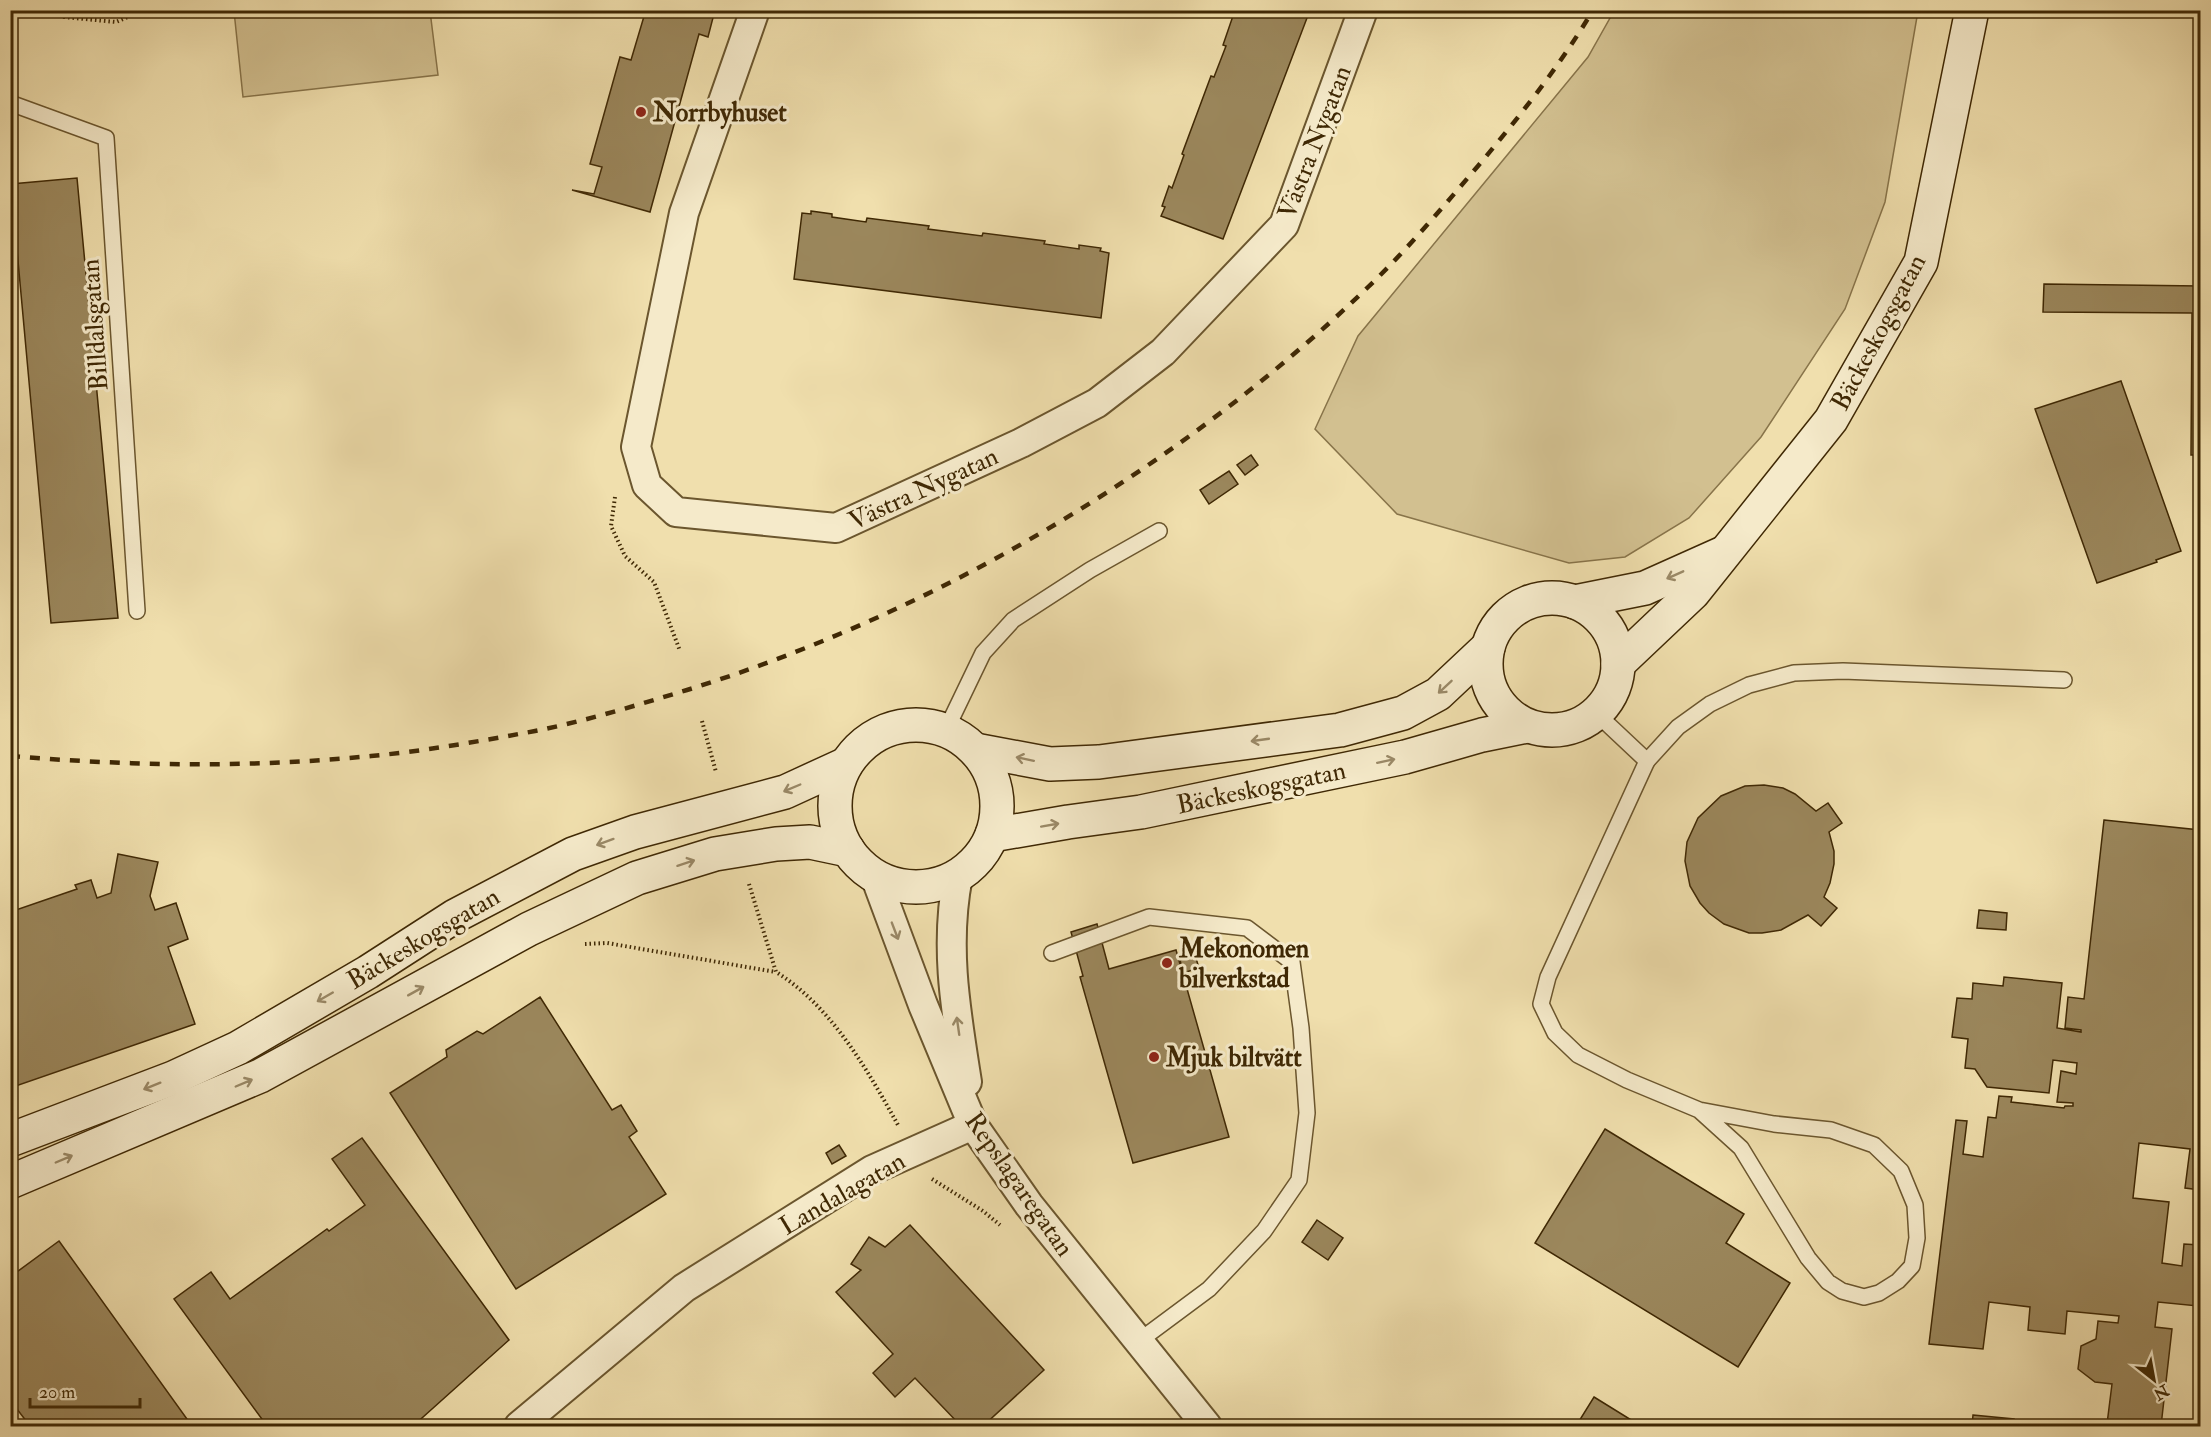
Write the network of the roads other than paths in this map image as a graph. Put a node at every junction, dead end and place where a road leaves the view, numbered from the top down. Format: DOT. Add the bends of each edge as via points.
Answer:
graph roads {
  1 [pos="755,10"];
  2 [pos="1364,10"];
  3 [pos="1972,10"];
  4 [pos="10,103"];
  5 [pos="1159,531"];
  6 [pos="1728,550"];
  7 [pos="1575,602"];
  8 [pos="137,610"];
  9 [pos="1488,647"];
  10 [pos="1618,664"];
  11 [pos="2064,680"];
  12 [pos="1597,714"];
  13 [pos="1527,726"];
  14 [pos="946,730"];
  15 [pos="975,750"];
  16 [pos="1647,761"];
  17 [pos="846,764"];
  18 [pos="992,835"];
  19 [pos="848,850"];
  20 [pos="874,876"];
  21 [pos="958,876"];
  22 [pos="1052,953"];
  23 [pos="1699,1110"];
  24 [pos="973,1125"];
  25 [pos="10,1140"];
  26 [pos="10,1182"];
  27 [pos="1139,1341"];
  28 [pos="519,1426"];
  29 [pos="1207,1426"];
  1 -- 2 [label="street, Västra Nygatan" via="684,213 636,447 647,485 676,512 836,528 1096,403 1163,352 1284,225"];
  3 -- 6 [label="main road, Bäckeskogsgatan" via="1921,262 1831,420"];
  4 -- 8 [label="lane, Billdalsgatan" via="106,138"];
  5 -- 14 [label="lane" via="1014,620 983,653"];
  6 -- 7 [label="main road, Bäckeskogsgatan, one-way" via="1645,588"];
  6 -- 10 [label="main road, Bäckeskogsgatan" via="1693,593"];
  7 -- 9 [label="main road" via="1548,598 1521,605 1500,622"];
  7 -- 10 [label="main road" via="1607,626"];
  9 -- 13 [label="main road" via="1486,671 1492,694 1507,713"];
  9 -- 15 [label="main road, Bäckeskogsgatan, one-way" via="1438,694 1403,713 1340,730 1099,762 1050,764"];
  10 -- 12 [label="main road" via="1610,696"];
  11 -- 16 [label="lane" via="1843,671 1794,673 1749,685 1710,704 1678,727"];
  12 -- 13 [label="main road" via="1564,729"];
  12 -- 16 [label="lane"];
  18 -- 13 [label="main road, Bäckeskogsgatan, one-way" via="1141,812 1405,757"];
  14 -- 15 [label="main road"];
  14 -- 17 [label="main road" via="918,724 890,729 865,742"];
  15 -- 18 [label="main road" via="997,790"];
  16 -- 23 [label="lane" via="1548,977 1541,1004 1555,1033 1578,1055"];
  17 -- 19 [label="main road" via="839,777 834,808"];
  17 -- 25 [label="main road, Bäckeskogsgatan, one-way" via="785,792 646,829 573,854 455,916 238,1048 162,1082"];
  18 -- 21 [label="main road" via="979,858"];
  19 -- 20 [label="main road"];
  26 -- 19 [label="main road, Bäckeskogsgatan, one-way" via="260,1076 529,929 638,878 715,854 776,844 810,842"];
  20 -- 21 [label="main road" via="908,887 925,887"];
  20 -- 24 [label="street, Repslagaregatan, one-way"];
  24 -- 21 [label="street, one-way" via="952,982 953,903"];
  22 -- 27 [label="lane" via="1149,917 1247,928 1292,962 1307,1113 1299,1180 1264,1231 1209,1289"];
  23 -- 23 [label="lane" via="1831,1130 1874,1145 1901,1171 1915,1205 1917,1238 1912,1266 1898,1281 1879,1293 1863,1297 1827,1282 1808,1258 1741,1148"];
  24 -- 27 [label="street, Repslagaregatan" via="1029,1205"];
  24 -- 28 [label="street, Landalagatan" via="872,1170 684,1288"];
  27 -- 29 [label="street, Repslagaregatan"];
}
